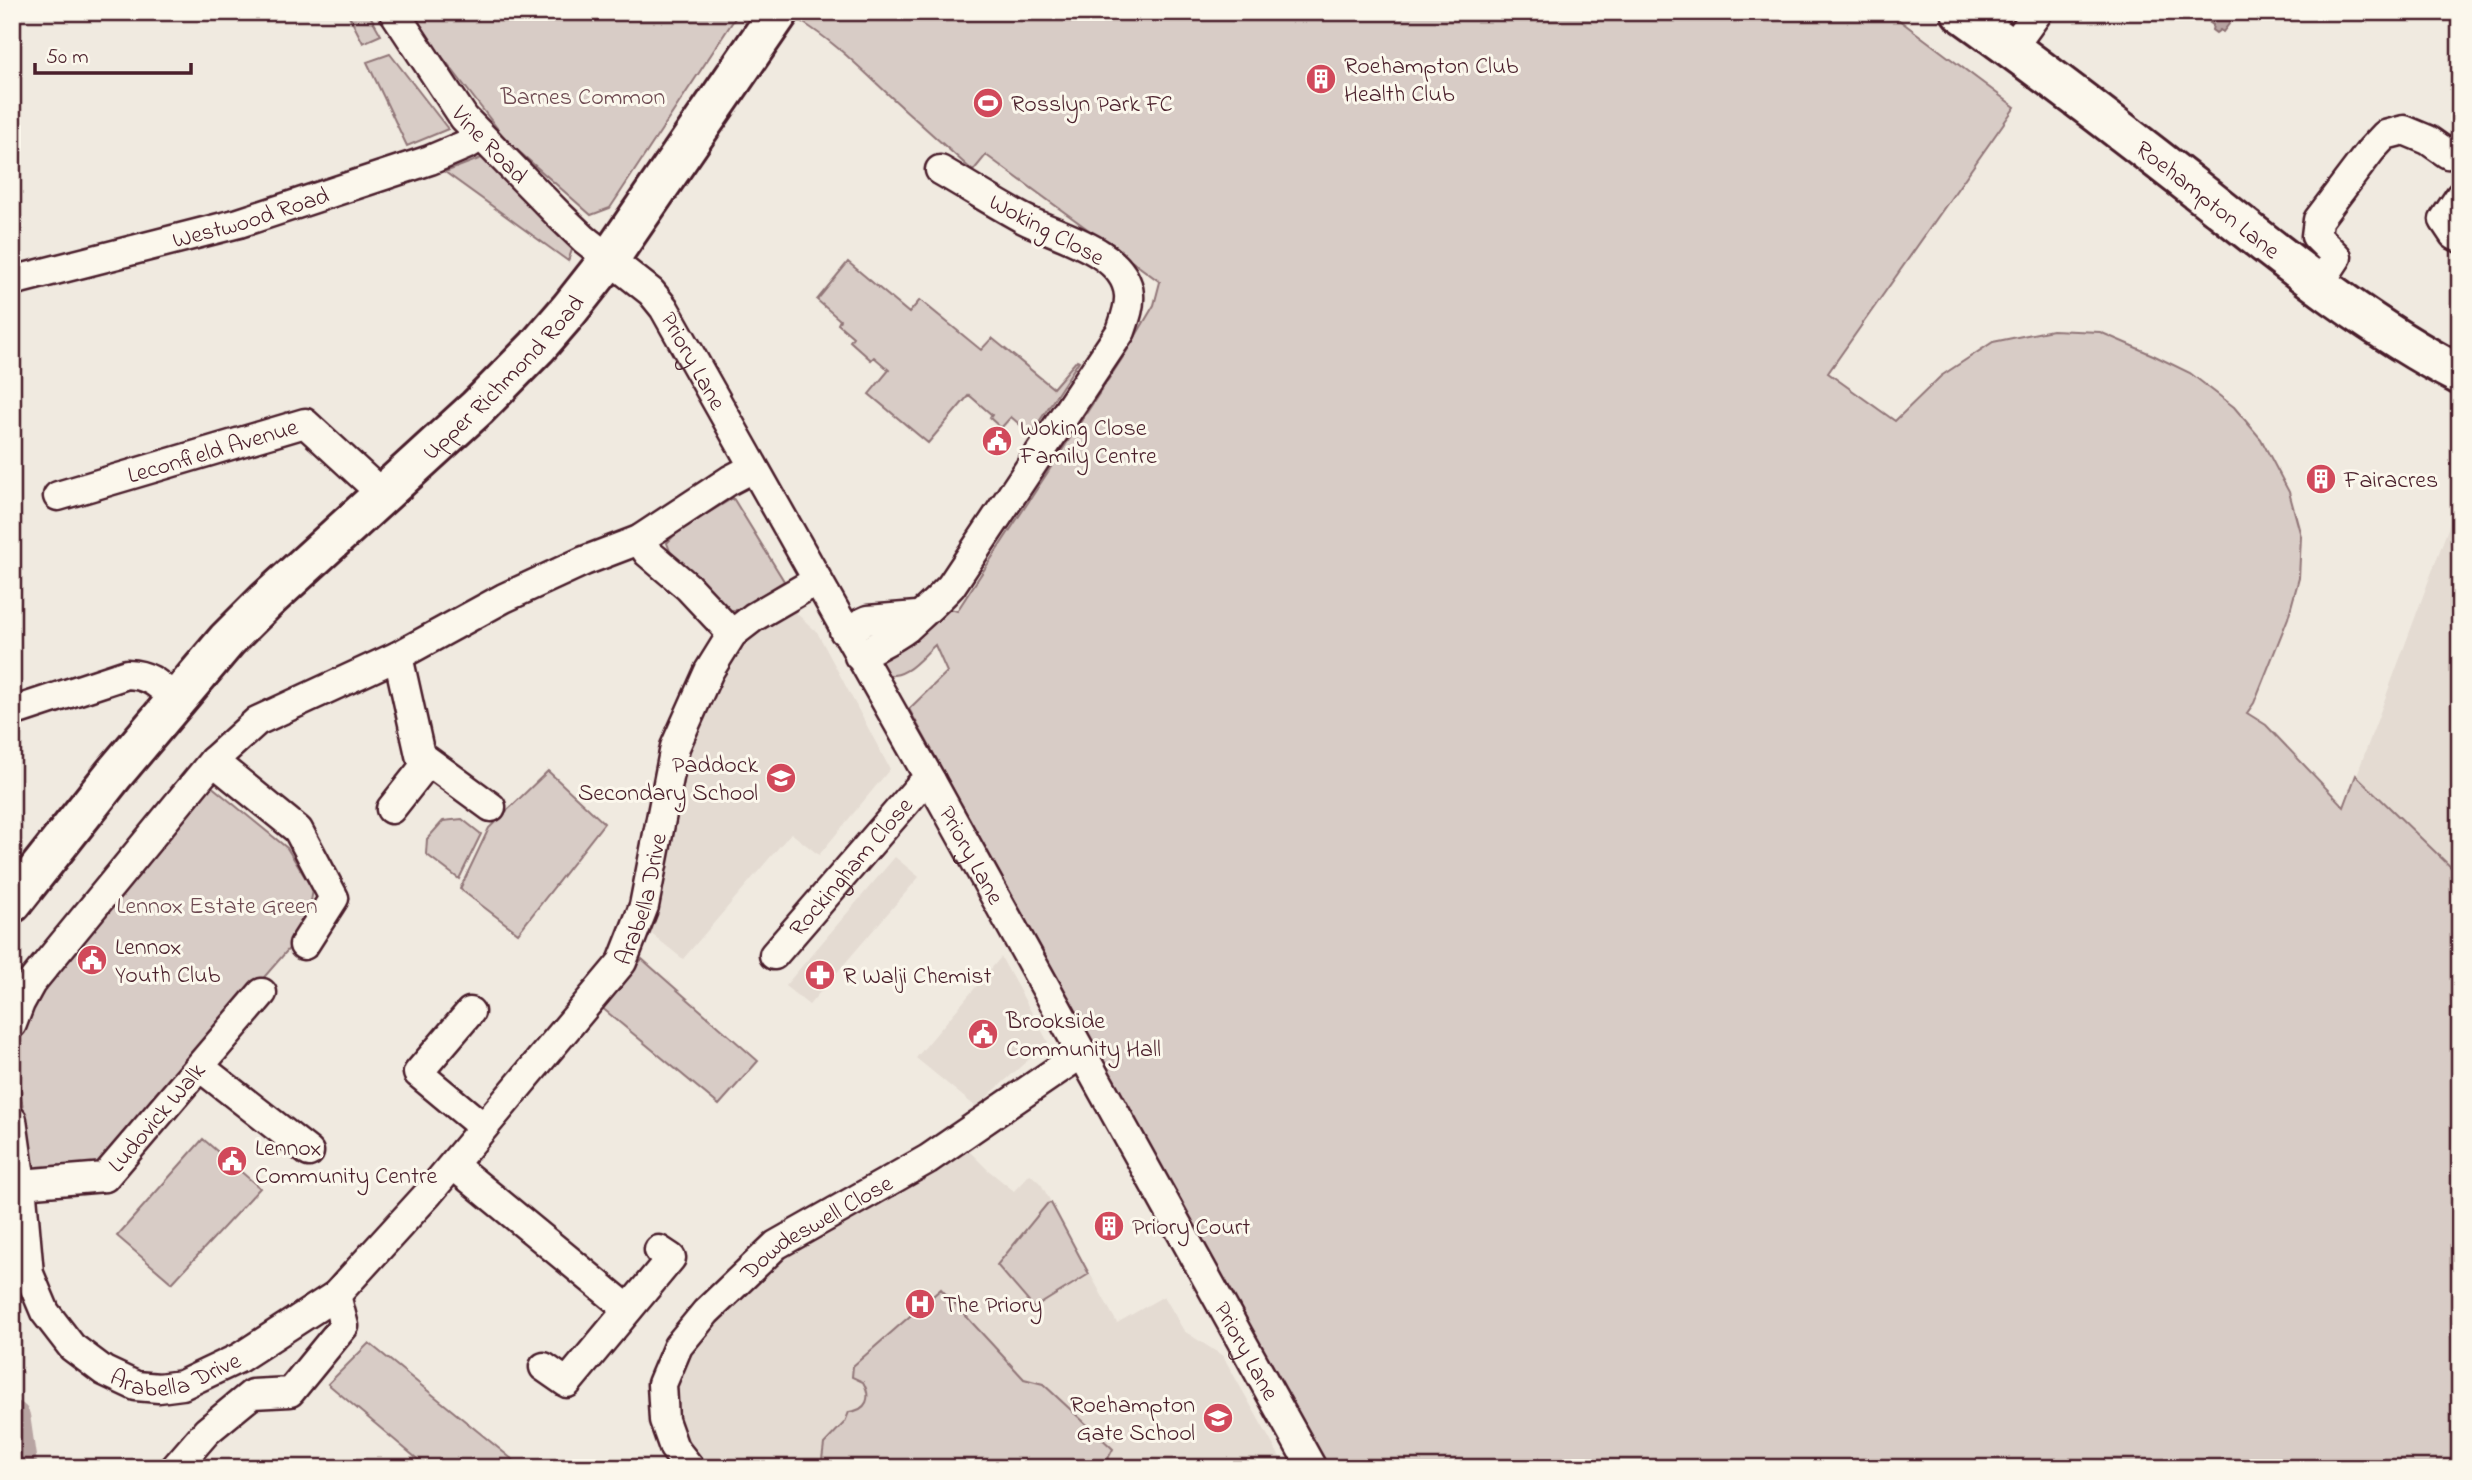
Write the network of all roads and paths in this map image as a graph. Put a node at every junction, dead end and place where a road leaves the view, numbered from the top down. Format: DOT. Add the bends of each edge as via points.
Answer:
graph roads {
  1 [pos="394,12"];
  2 [pos="779,12"];
  3 [pos="1961,12"];
  4 [pos="2038,12"];
  5 [pos="2012,48"];
  6 [pos="480,135"];
  7 [pos="2456,150"];
  8 [pos="940,170"];
  9 [pos="2460,196"];
  10 [pos="2460,238"];
  11 [pos="610,258"];
  12 [pos="12,281"];
  13 [pos="2318,286"];
  14 [pos="2460,375"];
  15 [pos="753,468"];
  16 [pos="383,495"];
  17 [pos="58,496"];
  18 [pos="639,540"];
  19 [pos="816,581"];
  20 [pos="917,616"];
  21 [pos="844,631"];
  22 [pos="732,634"];
  23 [pos="398,656"];
  24 [pos="859,656"];
  25 [pos="176,700"];
  26 [pos="12,712"];
  27 [pos="213,761"];
  28 [pos="428,762"];
  29 [pos="931,781"];
  30 [pos="491,807"];
  31 [pos="391,809"];
  32 [pos="12,903"];
  33 [pos="304,945"];
  34 [pos="774,955"];
  35 [pos="262,993"];
  36 [pos="470,1012"];
  37 [pos="12,1024"];
  38 [pos="1082,1054"];
  39 [pos="200,1067"];
  40 [pos="12,1119"];
  41 [pos="483,1127"];
  42 [pos="309,1152"];
  43 [pos="453,1165"];
  44 [pos="21,1184"];
  45 [pos="659,1250"];
  46 [pos="336,1295"];
  47 [pos="628,1309"];
  48 [pos="239,1358"];
  49 [pos="544,1367"];
  50 [pos="252,1395"];
  51 [pos="175,1468"];
  52 [pos="691,1468"];
  53 [pos="1312,1468"];
  1 -- 6 [label="street, Vine Road"];
  2 -- 11 [label="highway, Upper Richmond Road"];
  3 -- 5 [label="highway, Roehampton Lane"];
  4 -- 5 [label="street"];
  5 -- 13 [label="highway, Roehampton Lane"];
  6 -- 11 [label="street, Vine Road" via="558,215"];
  6 -- 12 [label="street, Westwood Road" via="430,160 239,223"];
  7 -- 13 [label="street" via="2448,154 2404,130 2385,135 2318,220 2316,236 2337,257"];
  8 -- 20 [label="street, Woking Close" via="1026,220 1094,250 1116,268 1130,297 1121,331 965,569"];
  9 -- 10 [label="street" via="2444,220"];
  11 -- 15 [label="street, Priory Lane" via="664,309"];
  11 -- 16 [label="highway, Upper Richmond Road" via="537,347"];
  13 -- 14 [label="highway, Roehampton Lane"];
  15 -- 18 [label="street"];
  15 -- 19 [label="street, Priory Lane"];
  16 -- 17 [label="street, Leconfield Avenue" via="305,423"];
  16 -- 25 [label="highway, Upper Richmond Road" via="266,601"];
  18 -- 22 [label="street"];
  18 -- 23 [label="street" via="504,598"];
  19 -- 21 [label="street, Priory Lane"];
  19 -- 22 [label="street, Arabella Drive"];
  20 -- 21 [label="street" via="868,620"];
  20 -- 24 [label="street, Woking Close" via="906,629"];
  21 -- 24 [label="street, Priory Lane"];
  22 -- 41 [label="street, Arabella Drive" via="709,671 675,747 643,906 622,962"];
  23 -- 27 [label="street" via="257,721"];
  23 -- 28 [label="street" via="420,755"];
  24 -- 29 [label="street, Priory Lane"];
  25 -- 26 [label="street" via="149,677 127,674"];
  25 -- 32 [label="highway, Upper Richmond Road"];
  27 -- 33 [label="street" via="298,831 334,898"];
  27 -- 37 [label="street" via="31,983"];
  28 -- 30 [label="street"];
  28 -- 31 [label="street"];
  29 -- 34 [label="street, Rockingham Close" via="919,787"];
  29 -- 38 [label="street, Priory Lane"];
  35 -- 39 [label="street, Ludovick Walk"];
  36 -- 41 [label="street" via="418,1073"];
  38 -- 52 [label="street, Dowdeswell Close" via="928,1159 776,1245 706,1312 678,1346 662,1384 664,1420 674,1448"];
  38 -- 53 [label="street, Priory Lane"];
  39 -- 42 [label="street"];
  39 -- 44 [label="street, Ludovick Walk" via="105,1177"];
  40 -- 44 [label="street, Arabella Drive"];
  41 -- 43 [label="street, Arabella Drive"];
  43 -- 46 [label="street, Arabella Drive"];
  43 -- 47 [label="street"];
  44 -- 48 [label="street, Arabella Drive" via="29,1273 46,1312 72,1347 104,1371 136,1386 159,1388 182,1385"];
  45 -- 47 [label="street" via="671,1258"];
  46 -- 48 [label="street, Arabella Drive"];
  46 -- 50 [label="street" via="344,1326 290,1392"];
  47 -- 49 [label="street" via="567,1383"];
  48 -- 50 [label="street"];
  50 -- 51 [label="street" via="207,1431"];
}
